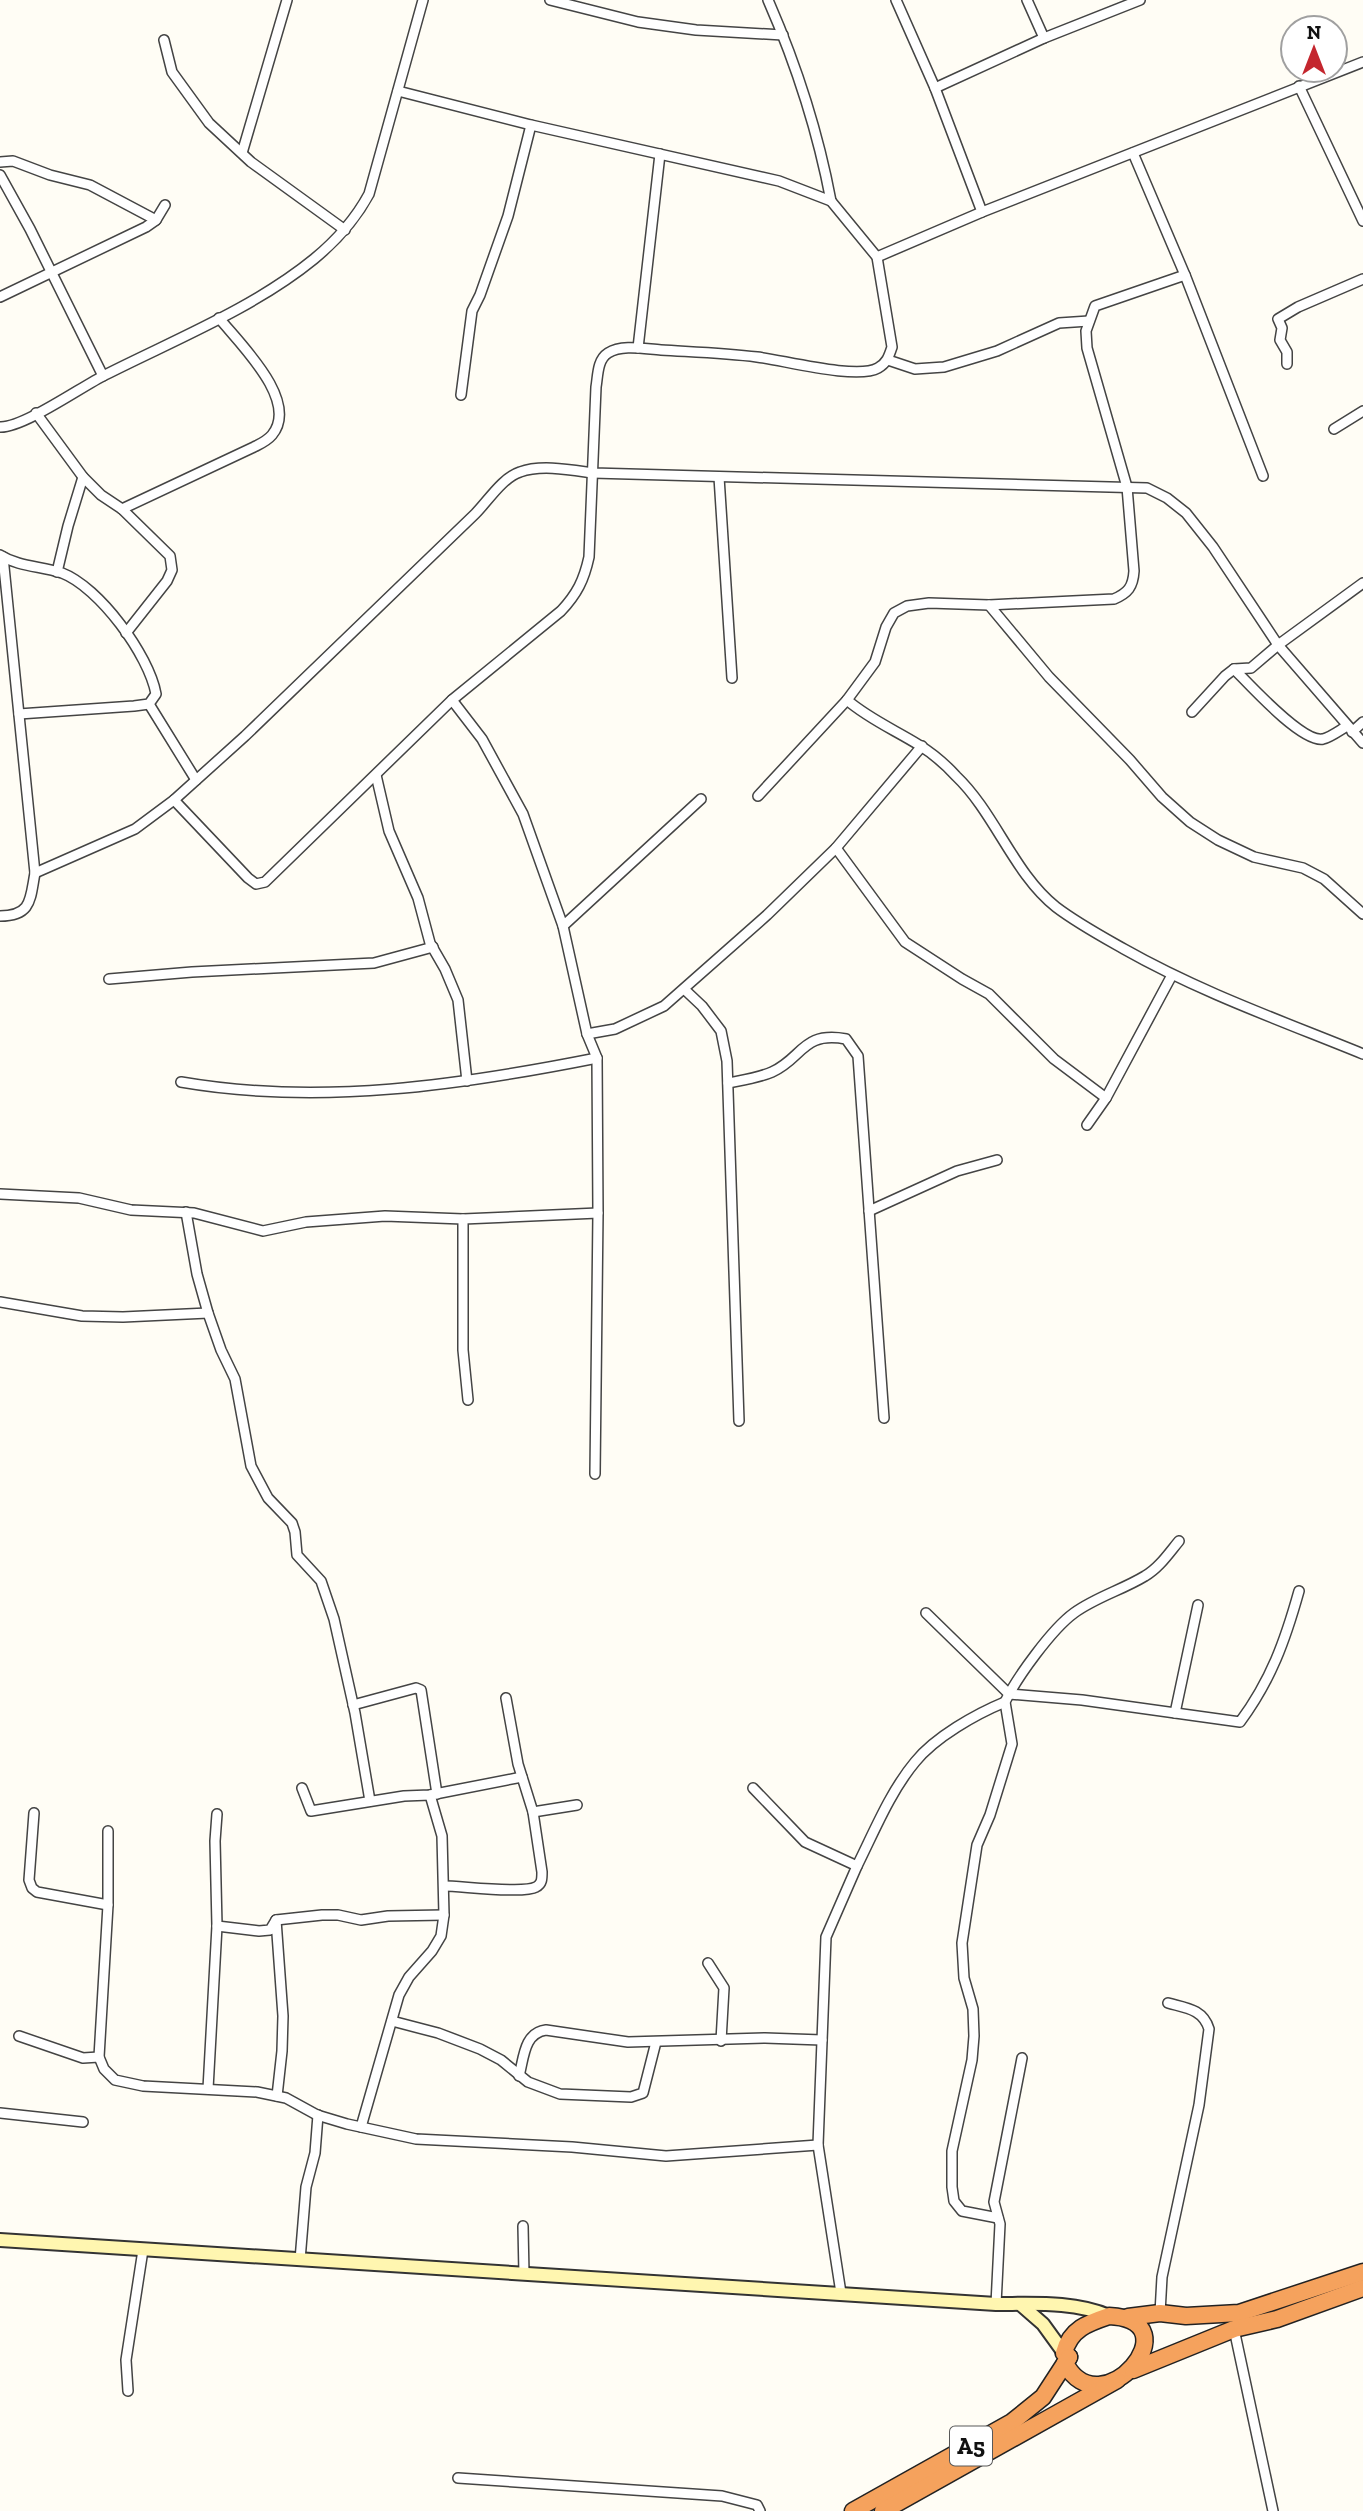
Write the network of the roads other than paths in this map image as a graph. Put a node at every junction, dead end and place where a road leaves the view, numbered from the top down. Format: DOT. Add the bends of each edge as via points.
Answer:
graph roads {
  1 [pos="287,0"];
  2 [pos="423,0"];
  3 [pos="550,0"];
  4 [pos="768,0"];
  5 [pos="896,0"];
  6 [pos="1027,0"];
  7 [pos="1140,0"];
  8 [pos="783,35"];
  9 [pos="1044,38"];
  10 [pos="164,40"];
  11 [pos="1363,62"];
  12 [pos="1299,86"];
  13 [pos="935,88"];
  14 [pos="398,91"];
  15 [pos="531,125"];
  16 [pos="242,153"];
  17 [pos="1133,153"];
  18 [pos="660,154"];
  19 [pos="0,162"];
  20 [pos="0,175"];
  21 [pos="831,201"];
  22 [pos="166,205"];
  23 [pos="982,212"];
  24 [pos="156,220"];
  25 [pos="1363,221"];
  26 [pos="345,230"];
  27 [pos="877,257"];
  28 [pos="51,273"];
  29 [pos="1185,275"];
  30 [pos="1363,279"];
  31 [pos="0,297"];
  32 [pos="219,318"];
  33 [pos="1089,321"];
  34 [pos="638,348"];
  35 [pos="888,360"];
  36 [pos="1287,364"];
  37 [pos="103,376"];
  38 [pos="461,395"];
  39 [pos="1363,411"];
  40 [pos="36,413"];
  41 [pos="0,427"];
  42 [pos="1334,429"];
  43 [pos="593,473"];
  44 [pos="1264,476"];
  45 [pos="83,477"];
  46 [pos="719,477"];
  47 [pos="1127,486"];
  48 [pos="122,509"];
  49 [pos="1,556"];
  50 [pos="57,572"];
  51 [pos="1363,583"];
  52 [pos="989,605"];
  53 [pos="126,633"];
  54 [pos="1278,645"];
  55 [pos="1234,670"];
  56 [pos="732,678"];
  57 [pos="452,700"];
  58 [pos="847,700"];
  59 [pos="149,704"];
  60 [pos="1192,712"];
  61 [pos="19,714"];
  62 [pos="1363,722"];
  63 [pos="1349,729"];
  64 [pos="1363,743"];
  65 [pos="922,746"];
  66 [pos="376,775"];
  67 [pos="196,780"];
  68 [pos="758,796"];
  69 [pos="701,799"];
  70 [pos="174,800"];
  71 [pos="836,848"];
  72 [pos="35,873"];
  73 [pos="1363,914"];
  74 [pos="0,916"];
  75 [pos="563,926"];
  76 [pos="433,947"];
  77 [pos="1172,975"];
  78 [pos="109,979"];
  79 [pos="684,989"];
  80 [pos="587,1034"];
  81 [pos="1363,1054"];
  82 [pos="597,1058"];
  83 [pos="467,1081"];
  84 [pos="181,1082"];
  85 [pos="728,1083"];
  86 [pos="1106,1098"];
  87 [pos="1087,1125"];
  88 [pos="997,1160"];
  89 [pos="0,1194"];
  90 [pos="869,1211"];
  91 [pos="186,1212"];
  92 [pos="598,1213"];
  93 [pos="463,1219"];
  94 [pos="0,1302"];
  95 [pos="208,1313"];
  96 [pos="468,1400"];
  97 [pos="884,1418"];
  98 [pos="738,1421"];
  99 [pos="595,1475"];
  100 [pos="1179,1541"];
  101 [pos="1299,1591"];
  102 [pos="1198,1605"];
  103 [pos="926,1613"];
  104 [pos="1007,1698"];
  105 [pos="506,1699"];
  106 [pos="354,1705"];
  107 [pos="1175,1713"];
  108 [pos="522,1777"];
  109 [pos="302,1788"];
  110 [pos="753,1788"];
  111 [pos="434,1794"];
  112 [pos="370,1801"];
  113 [pos="577,1805"];
  114 [pos="34,1812"];
  115 [pos="533,1812"];
  116 [pos="216,1814"];
  117 [pos="108,1831"];
  118 [pos="857,1866"];
  119 [pos="444,1886"];
  120 [pos="108,1905"];
  121 [pos="444,1915"];
  122 [pos="276,1920"];
  123 [pos="216,1926"];
  124 [pos="708,1963"];
  125 [pos="1168,2003"];
  126 [pos="392,2021"];
  127 [pos="19,2036"];
  128 [pos="822,2040"];
  129 [pos="721,2041"];
  130 [pos="656,2042"];
  131 [pos="99,2057"];
  132 [pos="1022,2057"];
  133 [pos="519,2076"];
  134 [pos="208,2089"];
  135 [pos="277,2096"];
  136 [pos="0,2113"];
  137 [pos="318,2115"];
  138 [pos="83,2122"];
  139 [pos="362,2127"];
  140 [pos="818,2145"];
  141 [pos="998,2218"];
  142 [pos="523,2226"];
  143 [pos="0,2241"];
  144 [pos="144,2250"];
  145 [pos="300,2260"];
  146 [pos="1363,2272"];
  147 [pos="524,2274"];
  148 [pos="1363,2288"];
  149 [pos="841,2293"];
  150 [pos="996,2304"];
  151 [pos="1020,2304"];
  152 [pos="1160,2313"];
  153 [pos="1109,2316"];
  154 [pos="1128,2318"];
  155 [pos="1234,2329"];
  156 [pos="1066,2355"];
  157 [pos="1133,2370"];
  158 [pos="1117,2380"];
  159 [pos="128,2391"];
  160 [pos="458,2479"];
  161 [pos="760,2511"];
  162 [pos="853,2511"];
  163 [pos="883,2511"];
  164 [pos="1273,2511"];
  1 -- 16 [label="street"];
  2 -- 14 [label="street"];
  3 -- 8 [label="street" via="638,22"];
  4 -- 8 [label="street"];
  5 -- 13 [label="street"];
  6 -- 9 [label="street"];
  7 -- 9 [label="street"];
  8 -- 21 [label="street" via="824,160"];
  9 -- 13 [label="street"];
  10 -- 16 [label="street" via="172,72 190,99 208,123"];
  11 -- 12 [label="street"];
  12 -- 17 [label="street"];
  12 -- 25 [label="street"];
  13 -- 23 [label="street"];
  14 -- 15 [label="street"];
  14 -- 26 [label="street" via="369,194"];
  15 -- 18 [label="street"];
  15 -- 38 [label="street" via="508,216 472,311"];
  16 -- 26 [label="street"];
  17 -- 23 [label="street"];
  17 -- 29 [label="street"];
  18 -- 21 [label="street" via="779,181"];
  18 -- 34 [label="street"];
  19 -- 24 [label="street" via="90,185"];
  20 -- 28 [label="street"];
  21 -- 27 [label="street"];
  22 -- 24 [label="street"];
  23 -- 27 [label="street"];
  24 -- 28 [label="street"];
  26 -- 32 [label="street" via="314,259"];
  27 -- 35 [label="street" via="891,347"];
  28 -- 31 [label="street"];
  28 -- 37 [label="street"];
  29 -- 33 [label="street" via="1095,306"];
  29 -- 44 [label="street"];
  30 -- 36 [label="street" via="1278,319"];
  32 -- 37 [label="street"];
  32 -- 48 [label="street" via="272,384 279,404 274,433 254,447"];
  33 -- 35 [label="street" via="1059,323 997,351 944,367 915,369"];
  33 -- 47 [label="street" via="1087,348"];
  34 -- 35 [label="street" via="756,357 847,372 877,369"];
  34 -- 43 [label="street" via="606,354 599,364"];
  37 -- 40 [label="street"];
  39 -- 42 [label="street"];
  40 -- 41 [label="street"];
  40 -- 45 [label="street"];
  43 -- 46 [label="street"];
  43 -- 57 [label="street" via="585,579 561,611"];
  43 -- 67 [label="street" via="519,472 503,483"];
  45 -- 48 [label="street"];
  45 -- 50 [label="street"];
  46 -- 47 [label="street"];
  46 -- 56 [label="street"];
  47 -- 52 [label="street" via="1134,571 1129,592 1114,599"];
  47 -- 54 [label="street" via="1147,488 1186,513"];
  48 -- 53 [label="street" via="173,562 167,581"];
  49 -- 50 [label="street"];
  49 -- 61 [label="street"];
  50 -- 53 [label="street" via="86,588 113,613"];
  51 -- 54 [label="street"];
  52 -- 58 [label="street" via="929,603 894,613 875,662"];
  52 -- 73 [label="street" via="1049,677 1190,822 1254,857 1324,879"];
  53 -- 59 [label="street" via="154,681 156,694"];
  54 -- 55 [label="street" via="1251,668"];
  54 -- 63 [label="street"];
  55 -- 60 [label="street"];
  55 -- 63 [label="street" via="1314,738"];
  57 -- 66 [label="street"];
  57 -- 75 [label="street" via="482,739 523,814"];
  58 -- 65 [label="street" via="871,719"];
  58 -- 68 [label="street"];
  59 -- 61 [label="street"];
  59 -- 67 [label="street"];
  61 -- 72 [label="street"];
  62 -- 63 [label="street"];
  63 -- 64 [label="street"];
  65 -- 71 [label="street"];
  65 -- 77 [label="street" via="957,776 1032,882 1055,906"];
  66 -- 70 [label="street" via="276,873 256,884"];
  66 -- 76 [label="street" via="389,831"];
  67 -- 70 [label="street"];
  69 -- 75 [label="street"];
  70 -- 72 [label="street" via="135,829"];
  71 -- 79 [label="street"];
  71 -- 86 [label="street" via="905,942 989,994 1054,1059"];
  72 -- 74 [label="street" via="30,902 23,912"];
  75 -- 80 [label="street"];
  76 -- 78 [label="street" via="374,963"];
  76 -- 83 [label="street" via="458,1000"];
  77 -- 81 [label="street"];
  77 -- 86 [label="street"];
  79 -- 80 [label="street" via="644,1017"];
  79 -- 85 [label="street" via="721,1031"];
  80 -- 82 [label="street"];
  82 -- 83 [label="street"];
  82 -- 92 [label="street"];
  83 -- 84 [label="street" via="312,1094"];
  85 -- 90 [label="street" via="775,1071 808,1044 829,1036 846,1039 858,1056"];
  85 -- 98 [label="street"];
  86 -- 87 [label="street"];
  88 -- 90 [label="street" via="957,1171"];
  89 -- 91 [label="street" via="79,1198 131,1210"];
  90 -- 97 [label="street"];
  91 -- 93 [label="street" via="263,1231 350,1217"];
  91 -- 95 [label="street"];
  92 -- 93 [label="street"];
  92 -- 99 [label="street"];
  93 -- 96 [label="street" via="463,1350"];
  94 -- 95 [label="street" via="82,1316"];
  95 -- 106 [label="street" via="235,1379 251,1466 268,1498 292,1523 297,1555 324,1587"];
  100 -- 104 [label="street" via="1144,1577 1072,1614 1040,1649"];
  101 -- 107 [label="street" via="1286,1640 1240,1722"];
  102 -- 107 [label="street"];
  103 -- 104 [label="street"];
  104 -- 107 [label="street" via="1082,1700"];
  104 -- 118 [label="street" via="975,1715 915,1761"];
  104 -- 141 [label="street" via="1012,1744 977,1845 962,1943 974,2036 952,2151 954,2201 962,2211"];
  105 -- 108 [label="street"];
  106 -- 111 [label="street" via="421,1690"];
  106 -- 112 [label="street"];
  108 -- 111 [label="street"];
  108 -- 115 [label="street"];
  109 -- 112 [label="street" via="311,1811"];
  110 -- 118 [label="street" via="805,1842"];
  111 -- 112 [label="street"];
  111 -- 119 [label="street"];
  113 -- 115 [label="street"];
  114 -- 120 [label="street" via="32,1888"];
  115 -- 119 [label="street" via="542,1872 537,1886 521,1890"];
  116 -- 123 [label="street"];
  117 -- 120 [label="street"];
  118 -- 128 [label="street" via="826,1937"];
  119 -- 121 [label="street"];
  120 -- 131 [label="street"];
  121 -- 122 [label="street" via="361,1920 322,1915"];
  121 -- 126 [label="street" via="441,1936 408,1977"];
  122 -- 123 [label="street" via="270,1930"];
  122 -- 135 [label="street" via="283,2017"];
  123 -- 134 [label="street"];
  124 -- 129 [label="street" via="724,1988"];
  125 -- 152 [label="street" via="1196,2011 1209,2029 1199,2105 1162,2277"];
  126 -- 133 [label="street" via="480,2049"];
  126 -- 139 [label="street"];
  127 -- 131 [label="street" via="83,2057"];
  128 -- 129 [label="street"];
  128 -- 140 [label="street"];
  129 -- 130 [label="street"];
  130 -- 133 [label="street" via="538,2031 528,2041"];
  130 -- 133 [label="street" via="643,2093 631,2097 560,2094"];
  131 -- 134 [label="street" via="115,2080"];
  132 -- 141 [label="street" via="994,2202"];
  134 -- 135 [label="street"];
  135 -- 137 [label="street"];
  136 -- 138 [label="street"];
  137 -- 139 [label="street"];
  137 -- 145 [label="street"];
  139 -- 140 [label="street" via="416,2138 666,2156"];
  140 -- 149 [label="street"];
  141 -- 150 [label="street"];
  142 -- 147 [label="street"];
  143 -- 144 [label="main road"];
  144 -- 145 [label="main road"];
  144 -- 159 [label="street" via="126,2360"];
  145 -- 147 [label="main road"];
  146 -- 152 [label="highway, A5" via="1239,2314"];
  147 -- 149 [label="main road"];
  148 -- 155 [label="highway, A5"];
  149 -- 150 [label="main road"];
  150 -- 151 [label="main road"];
  151 -- 153 [label="main road" via="1091,2308"];
  151 -- 156 [label="main road" via="1043,2324"];
  152 -- 154 [label="highway, A5"];
  153 -- 154 [label="highway, A5"];
  153 -- 156 [label="highway, A5" via="1074,2332 1067,2341"];
  154 -- 157 [label="highway" via="1138,2324 1143,2336 1144,2347"];
  155 -- 157 [label="highway, A5"];
  155 -- 164 [label="street"];
  156 -- 158 [label="highway" via="1065,2363 1078,2379 1090,2384"];
  156 -- 162 [label="highway, A5" via="1043,2397 1012,2422"];
  157 -- 158 [label="highway, A5"];
  158 -- 163 [label="highway, A5"];
  160 -- 161 [label="street" via="722,2496 757,2505"];
}
